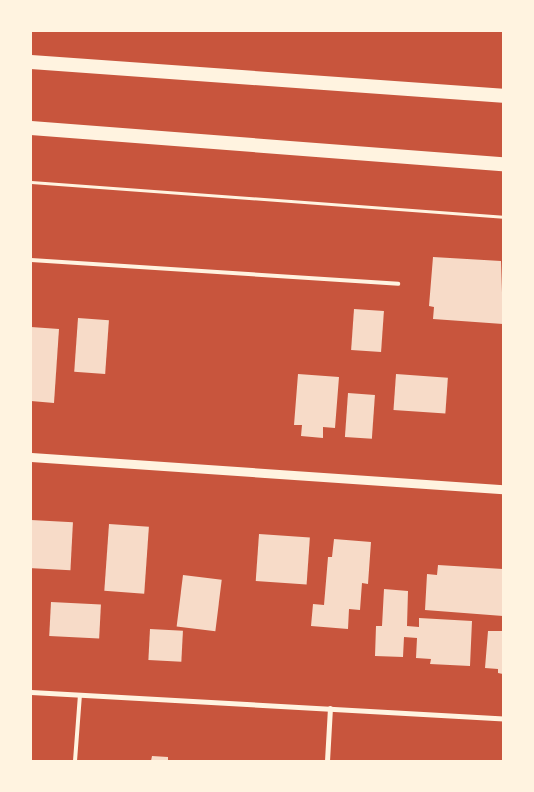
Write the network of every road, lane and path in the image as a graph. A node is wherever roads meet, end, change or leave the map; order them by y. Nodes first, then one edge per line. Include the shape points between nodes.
1 (31, 62) edge
2 (503, 96) edge
3 (31, 128) edge
4 (503, 164) edge
5 (31, 182) edge
6 (503, 216) edge
7 (31, 260) edge
8 (398, 284) dead end
9 (31, 457) edge
10 (503, 489) edge
11 (31, 692) edge
12 (80, 695) junction
13 (330, 708) junction
14 (503, 718) edge
15 (74, 761) edge
16 (327, 761) edge

1 - 2 highway
3 - 4 highway
5 - 6 path
7 - 8 lane
9 - 10 street
11 - 12 street
12 - 13 street
12 - 15 lane
13 - 14 street
13 - 16 street

